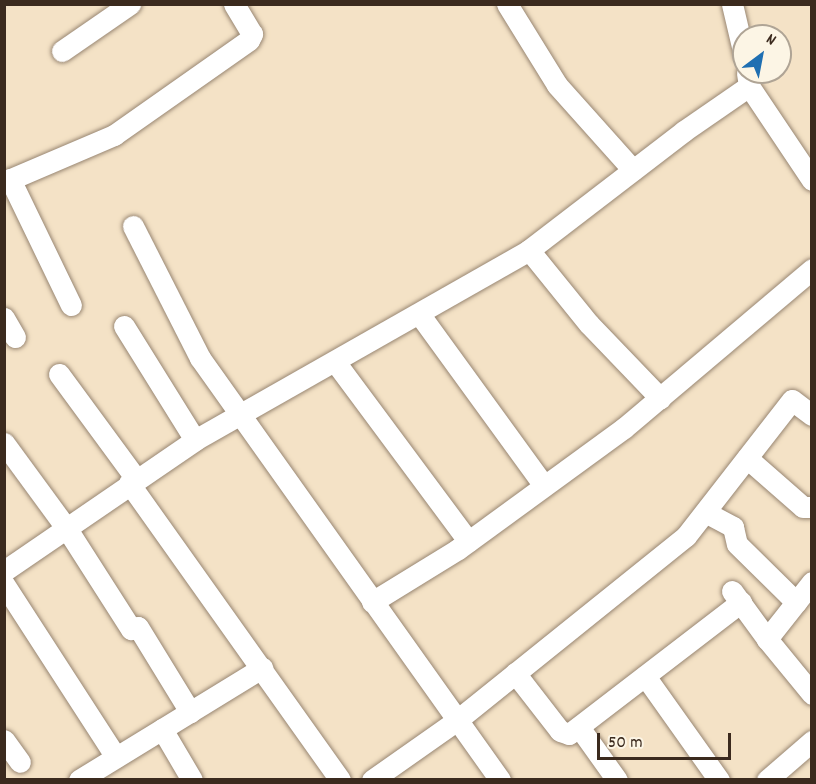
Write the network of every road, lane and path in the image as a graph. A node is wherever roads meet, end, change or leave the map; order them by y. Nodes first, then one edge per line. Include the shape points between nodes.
1 (130, 4) edge
2 (507, 4) edge
3 (732, 4) edge
4 (240, 7) edge
5 (737, 24) edge
6 (62, 51) dead end
7 (742, 84) edge
8 (751, 84) edge
9 (633, 170) junction
10 (812, 180) edge
11 (8, 181) edge
12 (133, 226) dead end
13 (529, 250) junction
14 (812, 269) edge
15 (71, 304) dead end
16 (420, 315) junction
17 (4, 318) edge
18 (124, 326) dead end
19 (15, 337) dead end
20 (336, 363) junction
21 (59, 374) dead end
22 (660, 398) junction
23 (812, 415) edge
24 (240, 417) junction
25 (195, 440) junction
26 (4, 443) edge
27 (747, 458) junction
28 (132, 481) junction
29 (543, 484) junction
30 (812, 507) edge
31 (705, 512) junction
32 (67, 529) junction
33 (468, 541) junction
34 (4, 571) edge
35 (812, 582) edge
36 (4, 584) edge
37 (372, 602) junction
38 (796, 602) junction
39 (767, 639) junction
40 (262, 668) junction
41 (515, 674) junction
42 (645, 676) junction
43 (812, 694) edge
44 (190, 712) junction
45 (456, 721) junction
46 (579, 727) junction
47 (162, 729) junction
48 (4, 740) edge
49 (808, 752) edge
50 (116, 757) junction
51 (20, 762) dead end
52 (89, 777) edge
53 (192, 780) edge
54 (340, 780) edge
55 (372, 780) edge
56 (500, 780) edge
57 (617, 780) edge
58 (719, 780) edge
59 (767, 780) edge

1 - 6 street
2 - 9 street via 557,85
3 - 5 street
4 - 11 street via 252,34 249,39 114,135
7 - 9 street
8 - 10 street
9 - 13 street
11 - 15 street
12 - 24 street via 200,358
13 - 16 street
13 - 22 street via 589,324
14 - 22 street
16 - 20 street
16 - 29 street
17 - 19 street
18 - 25 street
20 - 24 street
20 - 33 street
21 - 28 street
22 - 29 street
23 - 27 street via 792,400
24 - 25 street
24 - 37 street
25 - 28 street
26 - 32 street
27 - 30 street via 803,507
27 - 31 street
28 - 32 street
28 - 40 street
29 - 33 street
31 - 38 street via 733,527 737,544
31 - 41 street via 686,536
32 - 34 street
32 - 44 street via 131,629 138,627
33 - 37 street
35 - 38 street
36 - 50 street
37 - 45 street
38 - 39 street
39 - 42 street via 736,596
39 - 43 street
40 - 44 street
40 - 54 street
41 - 45 street
41 - 46 street via 564,735
42 - 46 street
42 - 58 street
44 - 47 street
45 - 55 street
45 - 56 street
46 - 57 street
47 - 50 street
47 - 53 street
48 - 51 street
49 - 59 street
50 - 52 street

